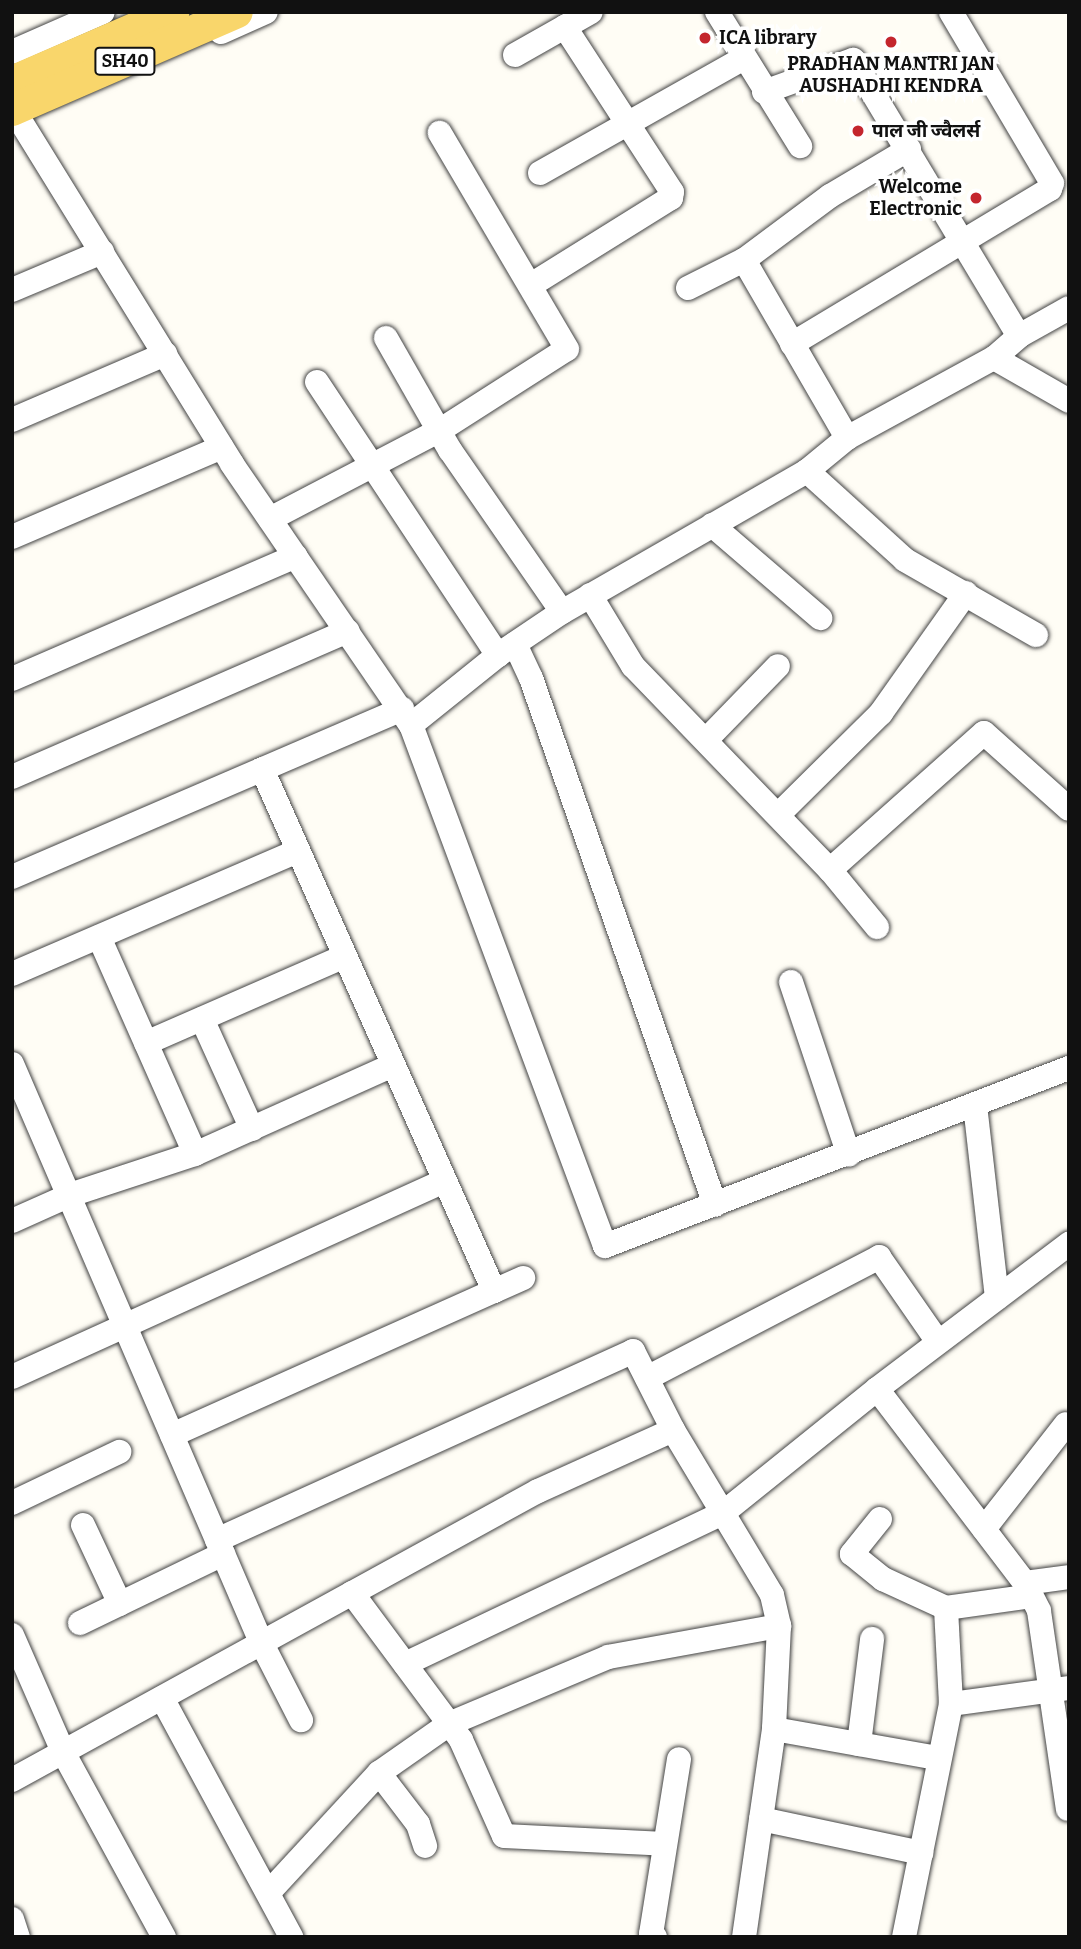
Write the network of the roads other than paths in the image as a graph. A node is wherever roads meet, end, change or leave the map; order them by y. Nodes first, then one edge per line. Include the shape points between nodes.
1 (103, 12) edge
2 (173, 12) edge
3 (237, 12) edge
4 (265, 12) edge
5 (591, 12) edge
6 (717, 12) edge
7 (951, 12) edge
8 (565, 27) junction
9 (515, 55) dead end
10 (744, 58) junction
11 (17, 65) edge
12 (764, 92) junction
13 (15, 116) edge
14 (629, 124) junction
15 (440, 133) dead end
16 (800, 146) dead end
17 (909, 149) junction
18 (540, 173) dead end
19 (965, 239) junction
20 (102, 252) junction
21 (744, 260) junction
22 (531, 285) junction
23 (688, 288) dead end
24 (12, 290) edge
25 (1069, 308) edge
26 (1019, 336) junction
27 (386, 338) dead end
28 (792, 344) junction
29 (164, 354) junction
30 (994, 358) junction
31 (317, 382) dead end
32 (1069, 401) edge
33 (12, 420) edge
34 (442, 429) junction
35 (847, 438) junction
36 (222, 447) junction
37 (372, 468) junction
38 (807, 471) junction
39 (270, 519) junction
40 (712, 525) junction
41 (12, 537) edge
42 (296, 556) junction
43 (966, 593) junction
44 (590, 596) junction
45 (562, 612) junction
46 (820, 618) dead end
47 (348, 631) junction
48 (1036, 635) dead end
49 (506, 649) junction
50 (778, 666) dead end
51 (12, 679) edge
52 (406, 717) junction
53 (706, 740) junction
54 (262, 769) junction
55 (12, 777) edge
56 (1069, 809) edge
57 (779, 814) junction
58 (298, 851) junction
59 (830, 870) junction
60 (12, 877) edge
61 (877, 927) dead end
62 (99, 937) junction
63 (345, 956) junction
64 (12, 974) edge
65 (791, 982) dead end
66 (202, 1019) junction
67 (146, 1043) junction
68 (12, 1064) edge
69 (393, 1065) junction
70 (1069, 1068) edge
71 (975, 1105) junction
72 (252, 1129) junction
73 (195, 1154) junction
74 (849, 1155) junction
75 (445, 1181) junction
76 (70, 1195) junction
77 (715, 1205) junction
78 (12, 1221) edge
79 (1069, 1244) edge
80 (523, 1278) dead end
81 (494, 1291) junction
82 (997, 1298) junction
83 (125, 1326) junction
84 (939, 1342) junction
85 (12, 1377) edge
86 (647, 1378) junction
87 (877, 1389) junction
88 (1066, 1424) dead end
89 (673, 1430) junction
90 (172, 1435) junction
91 (119, 1452) dead end
92 (12, 1503) edge
93 (723, 1513) junction
94 (880, 1519) dead end
95 (83, 1525) dead end
96 (984, 1529) junction
97 (220, 1547) junction
98 (1069, 1577) edge
99 (1028, 1590) junction
100 (352, 1593) junction
101 (120, 1604) junction
102 (946, 1608) junction
103 (80, 1623) dead end
104 (779, 1626) junction
105 (12, 1635) edge
106 (872, 1639) dead end
107 (261, 1642) junction
108 (405, 1664) junction
109 (19, 1667) edge
110 (1060, 1689) edge
111 (162, 1698) junction
112 (951, 1703) junction
113 (301, 1720) dead end
114 (449, 1724) junction
115 (774, 1729) junction
116 (859, 1744) junction
117 (64, 1752) junction
118 (936, 1758) junction
119 (679, 1759) dead end
120 (379, 1773) junction
121 (12, 1780) edge
122 (1068, 1809) edge
123 (761, 1819) junction
124 (665, 1844) junction
125 (425, 1846) dead end
126 (921, 1853) junction
127 (270, 1891) junction
128 (12, 1919) edge
129 (18, 1937) edge
130 (164, 1937) edge
131 (291, 1937) edge
132 (655, 1937) edge
133 (744, 1937) edge
134 (904, 1937) edge

1 - 11 street
2 - 11 main road, SH40
3 - 13 main road, SH40
4 - 13 street
5 - 8 street
6 - 10 street
7 - 19 street via 1052,183 1050,189
8 - 9 street
8 - 14 street
10 - 12 street
10 - 14 street
12 - 16 street
12 - 17 street via 853,60
13 - 20 street
14 - 18 street
14 - 22 street via 672,192 671,198
15 - 22 street
17 - 19 street
17 - 21 street via 830,197
19 - 26 street
19 - 28 street
20 - 24 street
20 - 29 street
21 - 23 street
21 - 28 street
22 - 34 street via 567,349
25 - 26 street
26 - 30 street
27 - 34 street
28 - 35 street
29 - 33 street
29 - 36 street
30 - 32 street
30 - 35 street
31 - 37 street
34 - 37 street
34 - 45 street via 450,450
35 - 38 street
36 - 39 street
36 - 41 street
37 - 39 street
37 - 49 street
38 - 40 street
38 - 43 street via 905,560
39 - 42 street
40 - 44 street
40 - 46 street
42 - 47 street
42 - 51 street
43 - 48 street
43 - 57 street via 881,713
44 - 45 street
44 - 53 street via 633,666
45 - 49 street
47 - 52 street
47 - 55 street
49 - 52 street
49 - 77 street via 531,678
50 - 53 street
52 - 54 street
52 - 77 street via 605,1247
53 - 57 street
54 - 58 street
54 - 60 street
56 - 59 street via 984,733
57 - 59 street
58 - 62 street
58 - 63 street
59 - 61 street
62 - 64 street
62 - 67 street
63 - 66 street
63 - 69 street
65 - 74 street
66 - 67 street
66 - 72 street
67 - 73 street
68 - 76 street
69 - 72 street
69 - 75 street
70 - 71 street
71 - 74 street
71 - 82 street
72 - 73 street
73 - 76 street
74 - 77 street
75 - 81 street
75 - 83 street
76 - 78 street
76 - 83 street
79 - 82 street
80 - 81 street
81 - 90 street
82 - 84 street
83 - 85 street
83 - 90 street
84 - 86 street via 879,1257
84 - 87 street
86 - 89 street
86 - 97 street via 638,1356 626,1351
87 - 93 street
87 - 96 street
88 - 96 street
89 - 93 street
89 - 100 street via 538,1491
90 - 97 street
91 - 92 street
93 - 104 street via 772,1595
93 - 108 street
94 - 102 street via 853,1550 854,1557 883,1579
95 - 101 street
96 - 99 street
97 - 101 street
97 - 107 street
98 - 99 street
99 - 102 street
99 - 110 street via 1039,1611
100 - 107 street
100 - 108 street
101 - 103 street
102 - 112 street
104 - 114 street via 608,1657
104 - 115 street
105 - 109 street
106 - 116 street
107 - 111 street
107 - 113 street
108 - 114 street
109 - 117 street
110 - 112 street
110 - 122 street
111 - 117 street
111 - 127 street
112 - 118 street
114 - 120 street
114 - 124 street via 461,1740 504,1836
115 - 116 street
115 - 123 street
116 - 118 street
117 - 121 street
117 - 130 street
118 - 126 street
119 - 124 street
120 - 125 street via 418,1824
120 - 127 street
123 - 126 street
123 - 133 street
124 - 132 street via 651,1934
126 - 134 street
127 - 131 street
128 - 129 street

